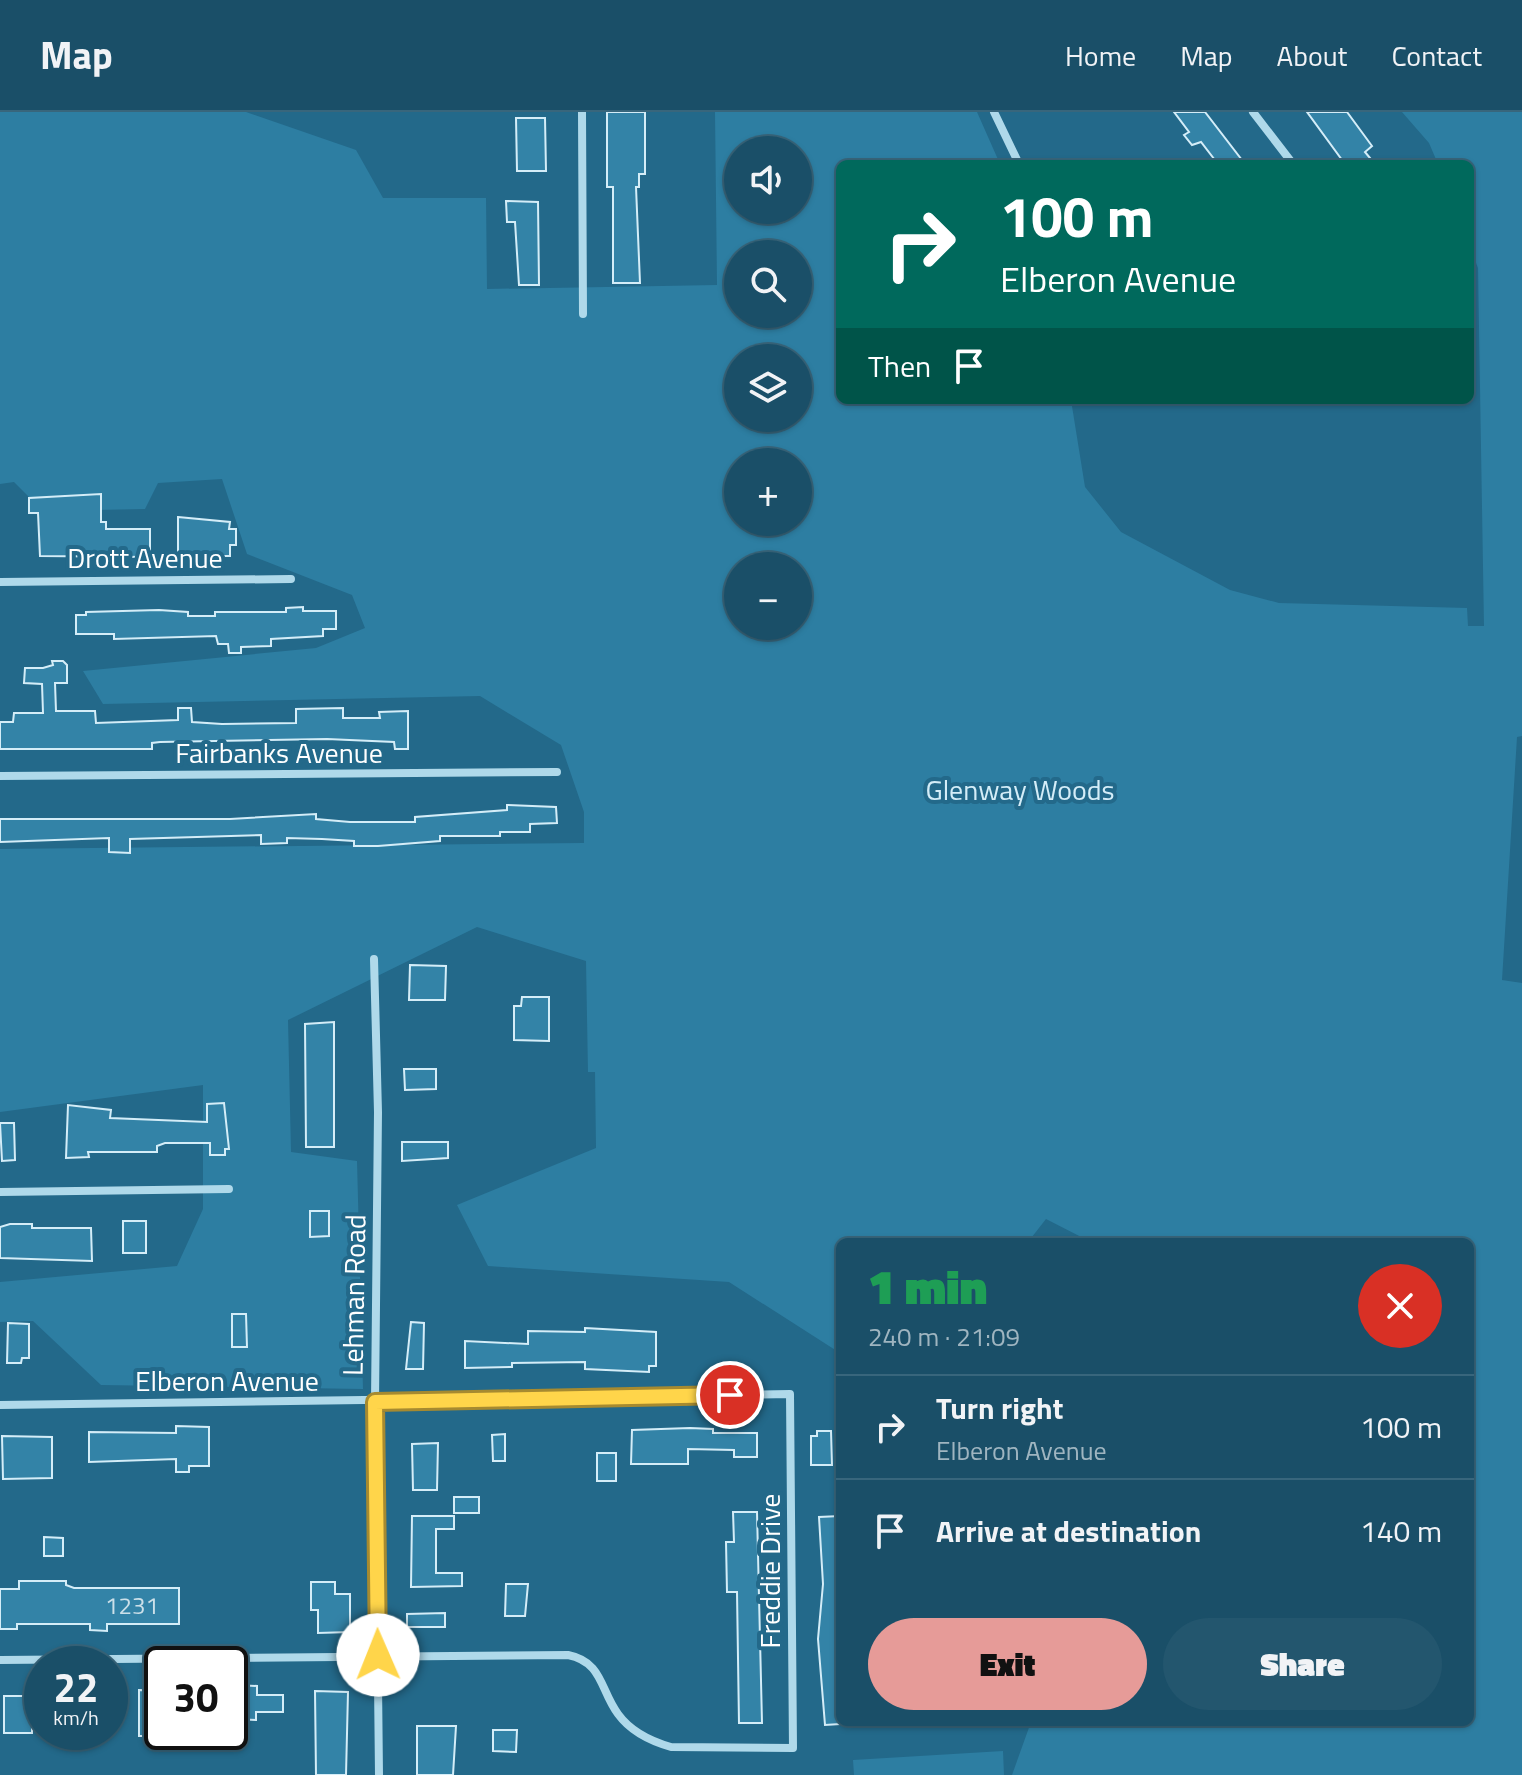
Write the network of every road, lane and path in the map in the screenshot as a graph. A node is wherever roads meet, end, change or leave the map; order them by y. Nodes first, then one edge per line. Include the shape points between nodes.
1 (582, 112) edge
2 (994, 112) edge
3 (1253, 112) edge
4 (1017, 160) edge
5 (1290, 160) edge
6 (583, 314) dead end
7 (291, 579) dead end
8 (0, 582) edge
9 (557, 772) dead end
10 (0, 776) edge
11 (374, 959) dead end
12 (229, 1189) dead end
13 (0, 1192) edge
14 (790, 1394) joint
15 (375, 1402) junction
16 (0, 1405) edge
17 (378, 1655) junction
18 (0, 1660) edge
19 (379, 1775) edge

1 - 6 street
2 - 4 street
3 - 5 street
7 - 8 street, Drott Avenue
9 - 10 street, Fairbanks Avenue
11 - 15 street, Lehman Road
12 - 13 street
14 - 15 street, Elberon Avenue
14 - 17 street, Freddie Drive via 793,1748 656,1743 623,1720 595,1668 578,1657
15 - 16 street, Elberon Avenue
15 - 17 street, Lehman Road
17 - 18 street
17 - 19 street, Lehman Road

